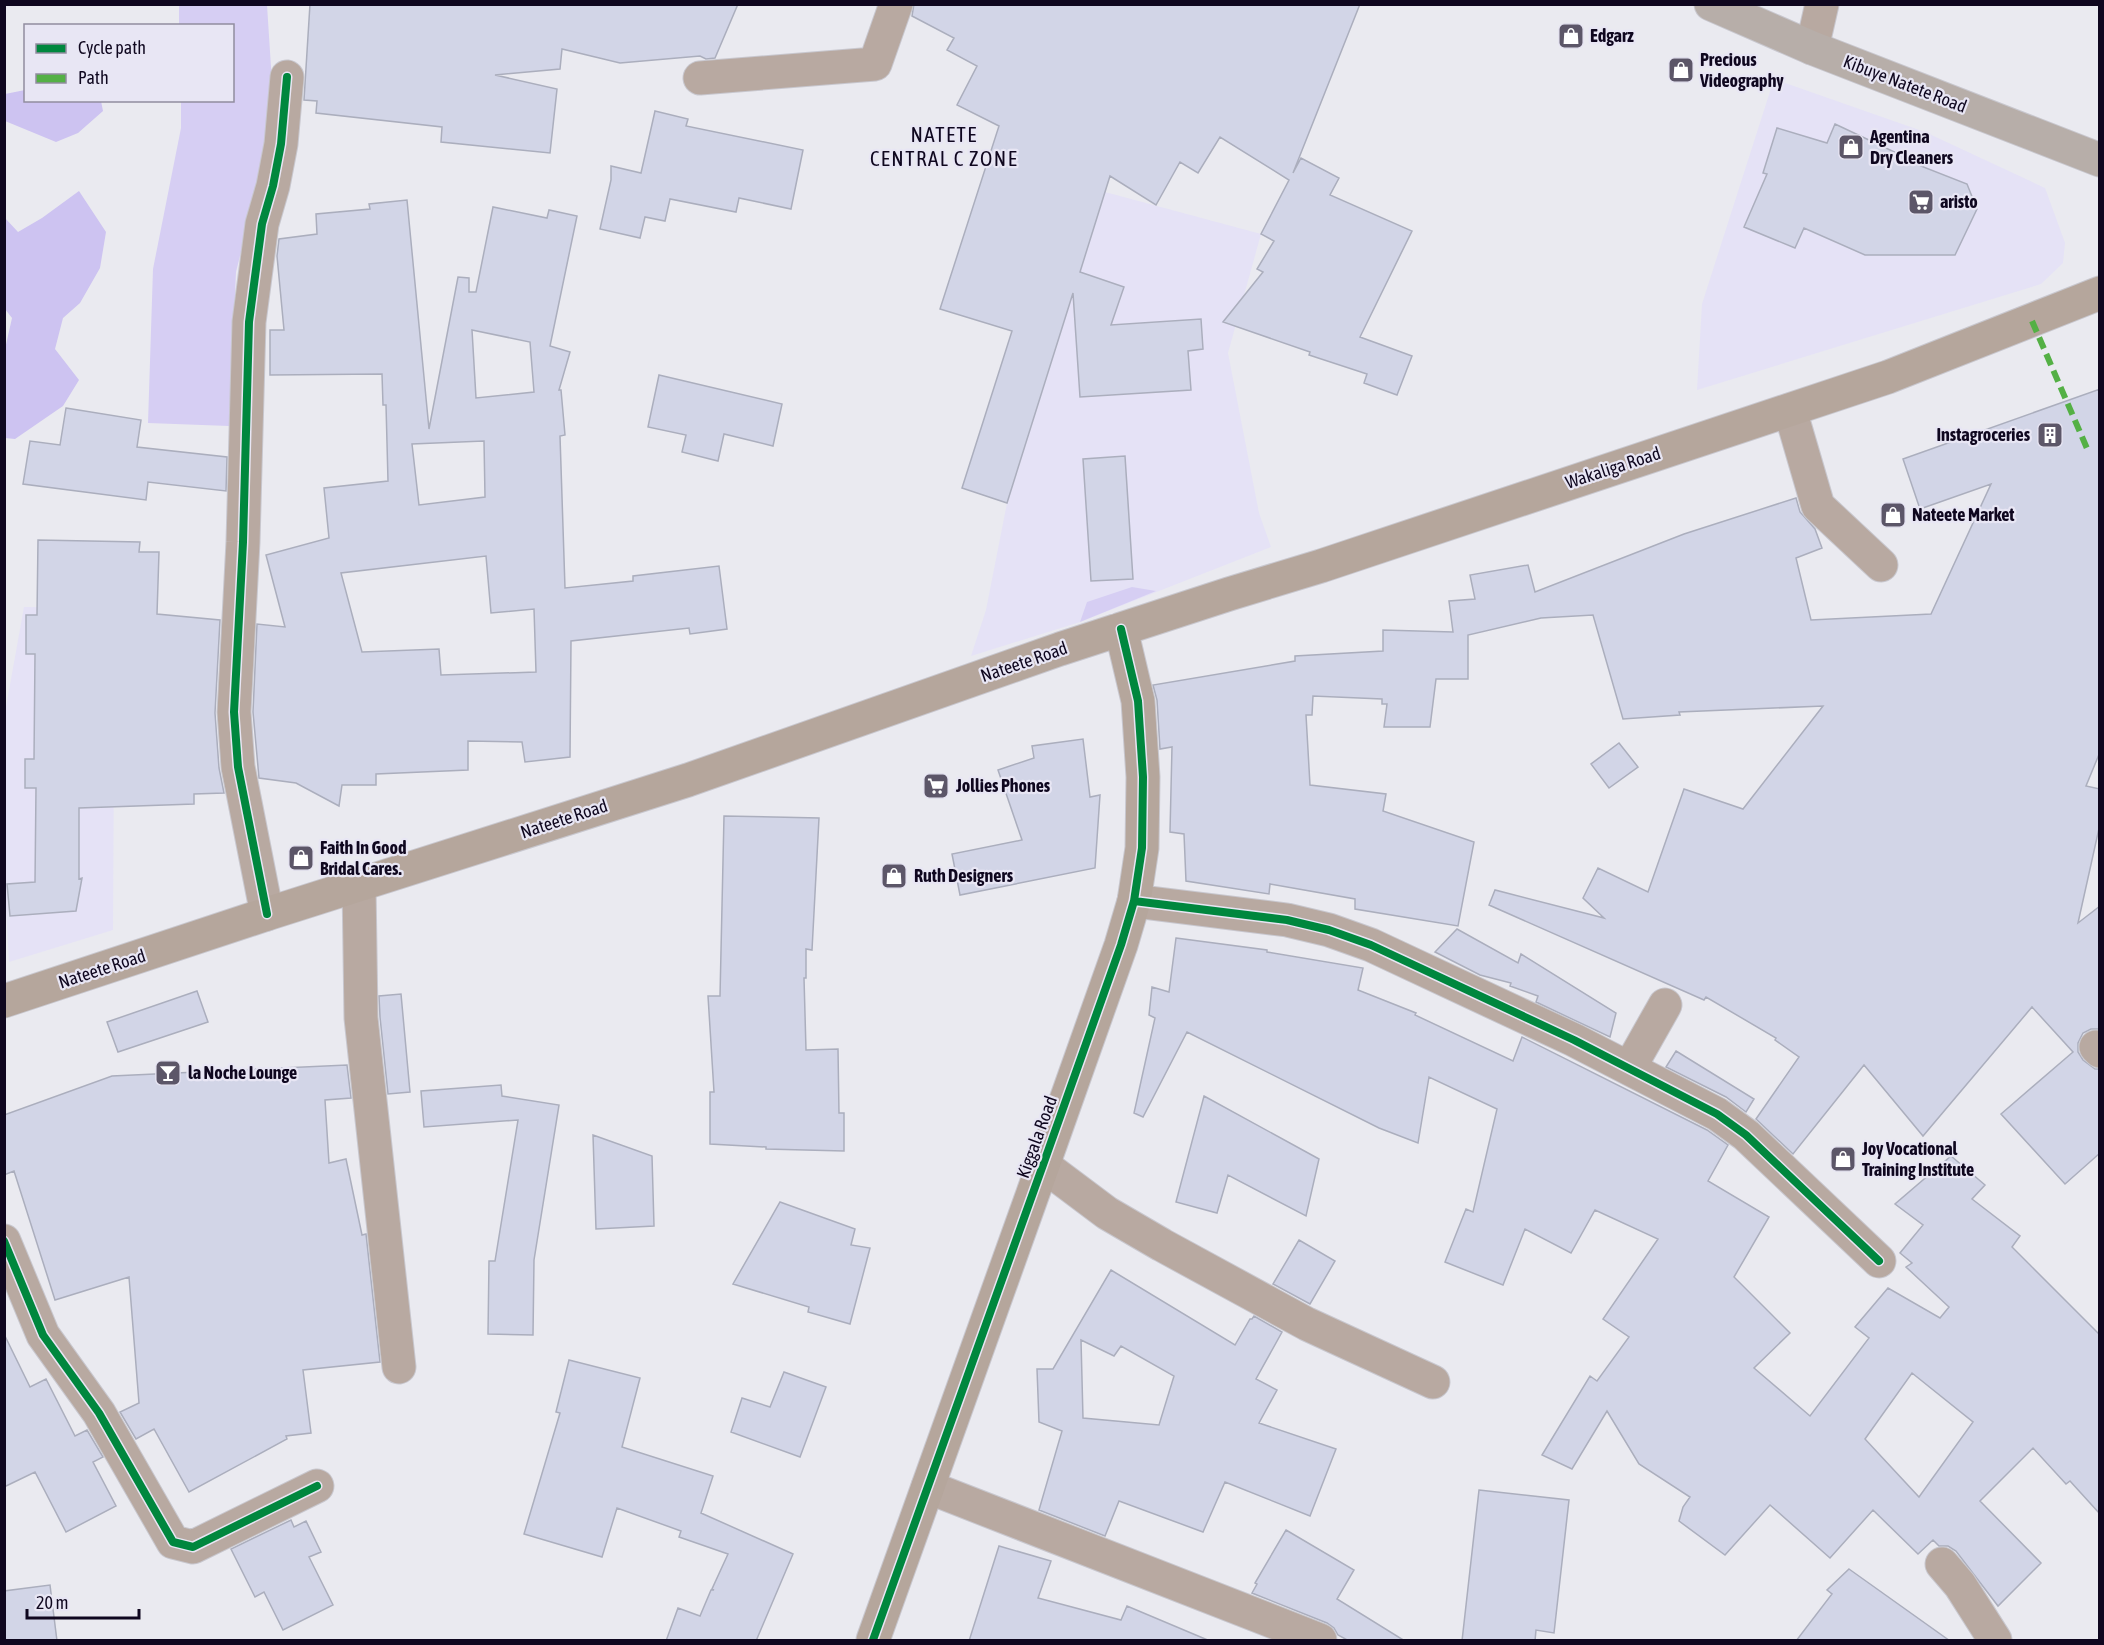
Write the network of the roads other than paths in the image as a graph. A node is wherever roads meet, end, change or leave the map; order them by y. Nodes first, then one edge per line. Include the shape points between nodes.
1 (896, 4) edge
2 (1711, 4) edge
3 (1822, 4) edge
4 (1812, 48) junction
5 (287, 77) dead end
6 (700, 78) dead end
7 (2100, 160) edge
8 (2100, 293) edge
9 (1790, 410) junction
10 (1881, 565) dead end
11 (1121, 629) junction
12 (359, 885) junction
13 (1134, 901) junction
14 (267, 914) junction
15 (4, 1001) edge
16 (1665, 1005) dead end
17 (1630, 1067) junction
18 (1043, 1165) junction
19 (4, 1241) edge
20 (1878, 1261) dead end
21 (399, 1367) dead end
22 (1433, 1382) dead end
23 (317, 1486) dead end
24 (928, 1487) junction
25 (1942, 1564) dead end
26 (873, 1641) edge
27 (1320, 1641) edge
28 (1995, 1641) edge

1 - 6 street via 875,64
2 - 4 main road, Kibuye Natete Road
3 - 4 street
4 - 7 main road, Kibuye Natete Road
5 - 14 street via 281,144 262,224 249,322 234,712 238,767
8 - 9 main road, Wakaliga Road via 1888,377
9 - 10 street via 1818,506
9 - 11 main road, Wakaliga Road
11 - 12 main road, Nateete Road via 688,780
11 - 13 main road, Kiggala Road via 1138,701 1143,777 1142,848
12 - 14 main road, Nateete Road
12 - 21 street via 361,1018
13 - 17 street via 1287,920 1329,930 1371,945
13 - 18 main road, Kiggala Road
14 - 15 main road, Nateete Road
16 - 17 street
17 - 20 street via 1718,1114 1746,1135
18 - 22 street via 1107,1213 1162,1245 1307,1323
18 - 24 main road, Kiggala Road
19 - 23 street via 43,1335 99,1413 173,1542 193,1547
24 - 26 main road, Kiggala Road
24 - 27 street
25 - 28 street

